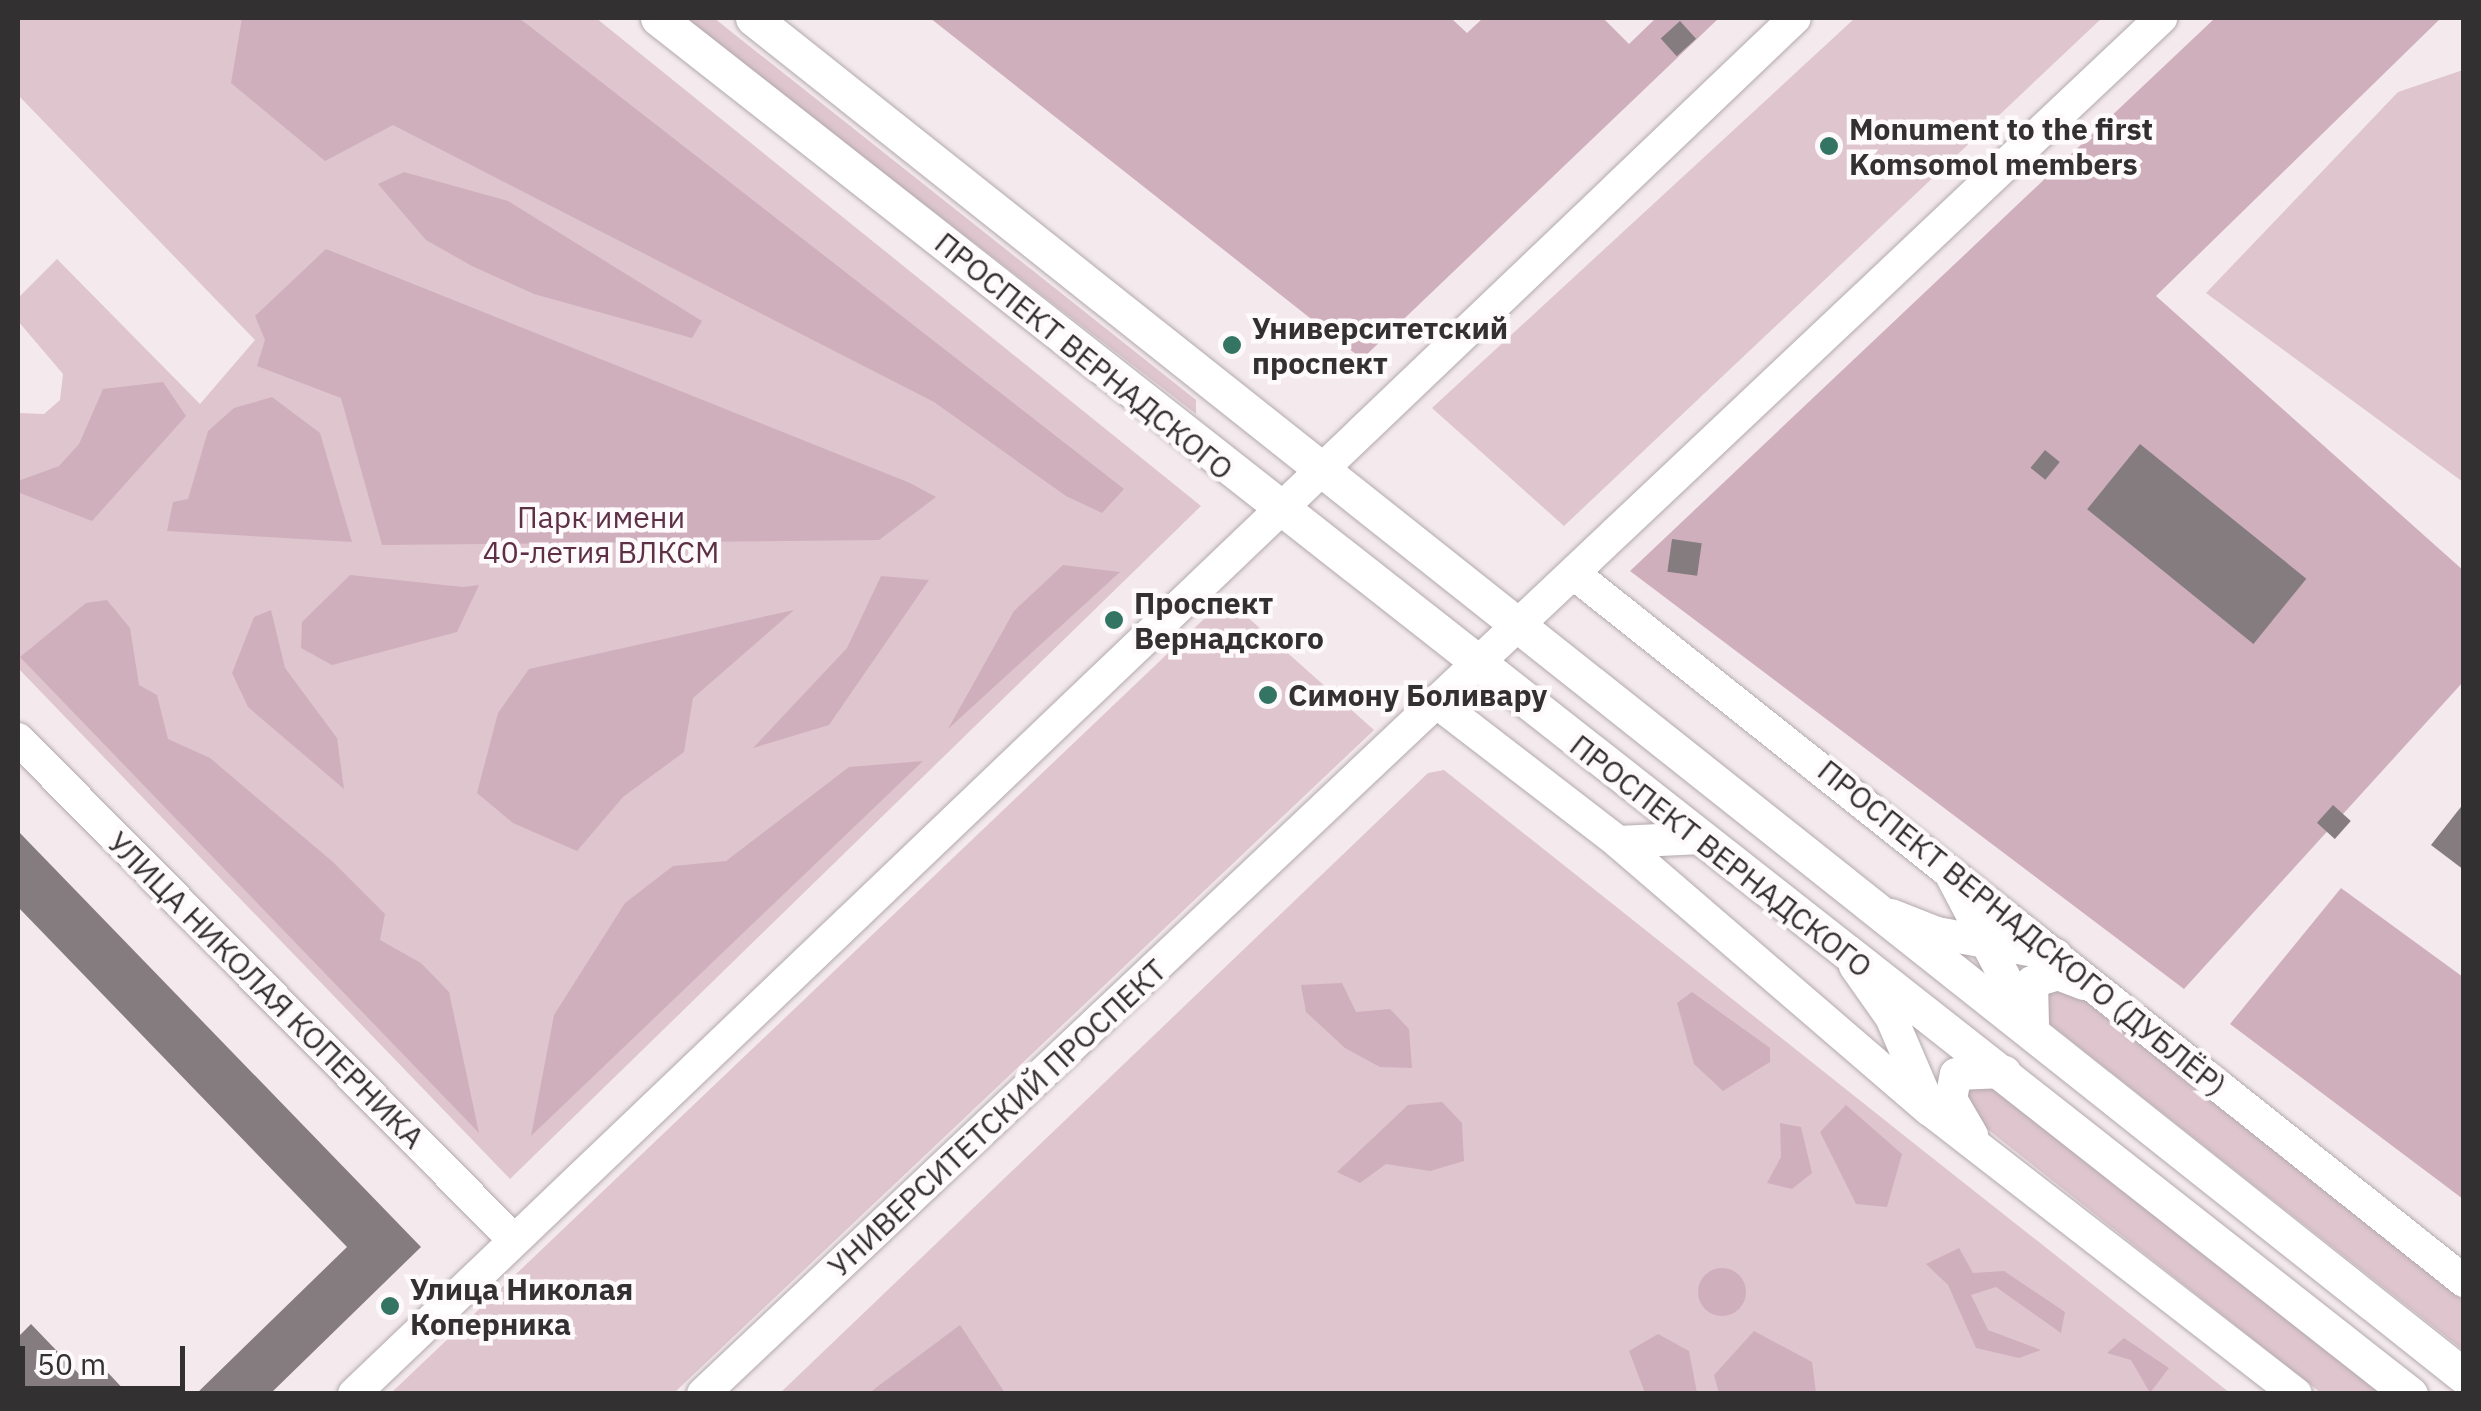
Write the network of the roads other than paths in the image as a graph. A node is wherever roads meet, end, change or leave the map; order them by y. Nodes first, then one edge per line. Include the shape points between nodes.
1 (658, 18) edge
2 (753, 18) edge
3 (1796, 18) edge
4 (2162, 18) edge
5 (1322, 468) junction
6 (1274, 508) junction
7 (1578, 577) junction
8 (1522, 630) junction
9 (1478, 668) junction
10 (1438, 704) junction
11 (18, 739) edge
12 (1702, 838) junction
13 (1618, 842) junction
14 (1946, 865) junction
15 (1864, 902) junction
16 (1986, 943) junction
17 (1840, 947) junction
18 (2067, 958) junction
19 (2100, 994) junction
20 (2041, 1042) junction
21 (2005, 1072) junction
22 (1930, 1110) junction
23 (1978, 1143) junction
24 (514, 1240) junction
25 (2464, 1281) edge
26 (2464, 1376) edge
27 (354, 1394) edge
28 (704, 1394) edge
29 (2296, 1394) edge
30 (2410, 1394) edge

1 - 6 main road, ПРОСПЕКТ ВЕРНАДСКОГО
2 - 5 main road, ПРОСПЕКТ ВЕРНАДСКОГО
3 - 5 main road
4 - 7 main road, УНИВЕРСИТЕТСКИЙ ПРОСПЕКТ
5 - 6 main road
5 - 8 main road, ПРОСПЕКТ ВЕРНАДСКОГО
6 - 9 main road, ПРОСПЕКТ ВЕРНАДСКОГО
6 - 24 main road
7 - 8 main road, УНИВЕРСИТЕТСКИЙ ПРОСПЕКТ
7 - 14 main road, ПРОСПЕКТ ВЕРНАДСКОГО (ДУБЛЁР)
8 - 9 main road, УНИВЕРСИТЕТСКИЙ ПРОСПЕКТ
8 - 15 main road, ПРОСПЕКТ ВЕРНАДСКОГО
9 - 10 main road, УНИВЕРСИТЕТСКИЙ ПРОСПЕКТ
9 - 12 main road, ПРОСПЕКТ ВЕРНАДСКОГО
10 - 13 main road
10 - 28 main road, УНИВЕРСИТЕТСКИЙ ПРОСПЕКТ
11 - 24 main road, УЛИЦА НИКОЛАЯ КОПЕРНИКА
12 - 13 main road
12 - 17 main road, ПРОСПЕКТ ВЕРНАДСКОГО
13 - 22 main road
14 - 16 main road
14 - 18 main road, ПРОСПЕКТ ВЕРНАДСКОГО (ДУБЛЁР)
15 - 16 main road
15 - 20 main road, ПРОСПЕКТ ВЕРНАДСКОГО
16 - 18 main road
16 - 20 main road
17 - 21 main road, ПРОСПЕКТ ВЕРНАДСКОГО
17 - 22 main road via 1891,1017
18 - 19 main road, ПРОСПЕКТ ВЕРНАДСКОГО (ДУБЛЁР)
19 - 20 main road via 2058,974 2032,982 2028,1011
19 - 25 main road, ПРОСПЕКТ ВЕРНАДСКОГО (ДУБЛЁР)
20 - 26 main road, ПРОСПЕКТ ВЕРНАДСКОГО
21 - 23 main road via 1968,1069 1951,1087
21 - 30 main road, ПРОСПЕКТ ВЕРНАДСКОГО
22 - 23 main road
23 - 29 main road
24 - 27 main road

